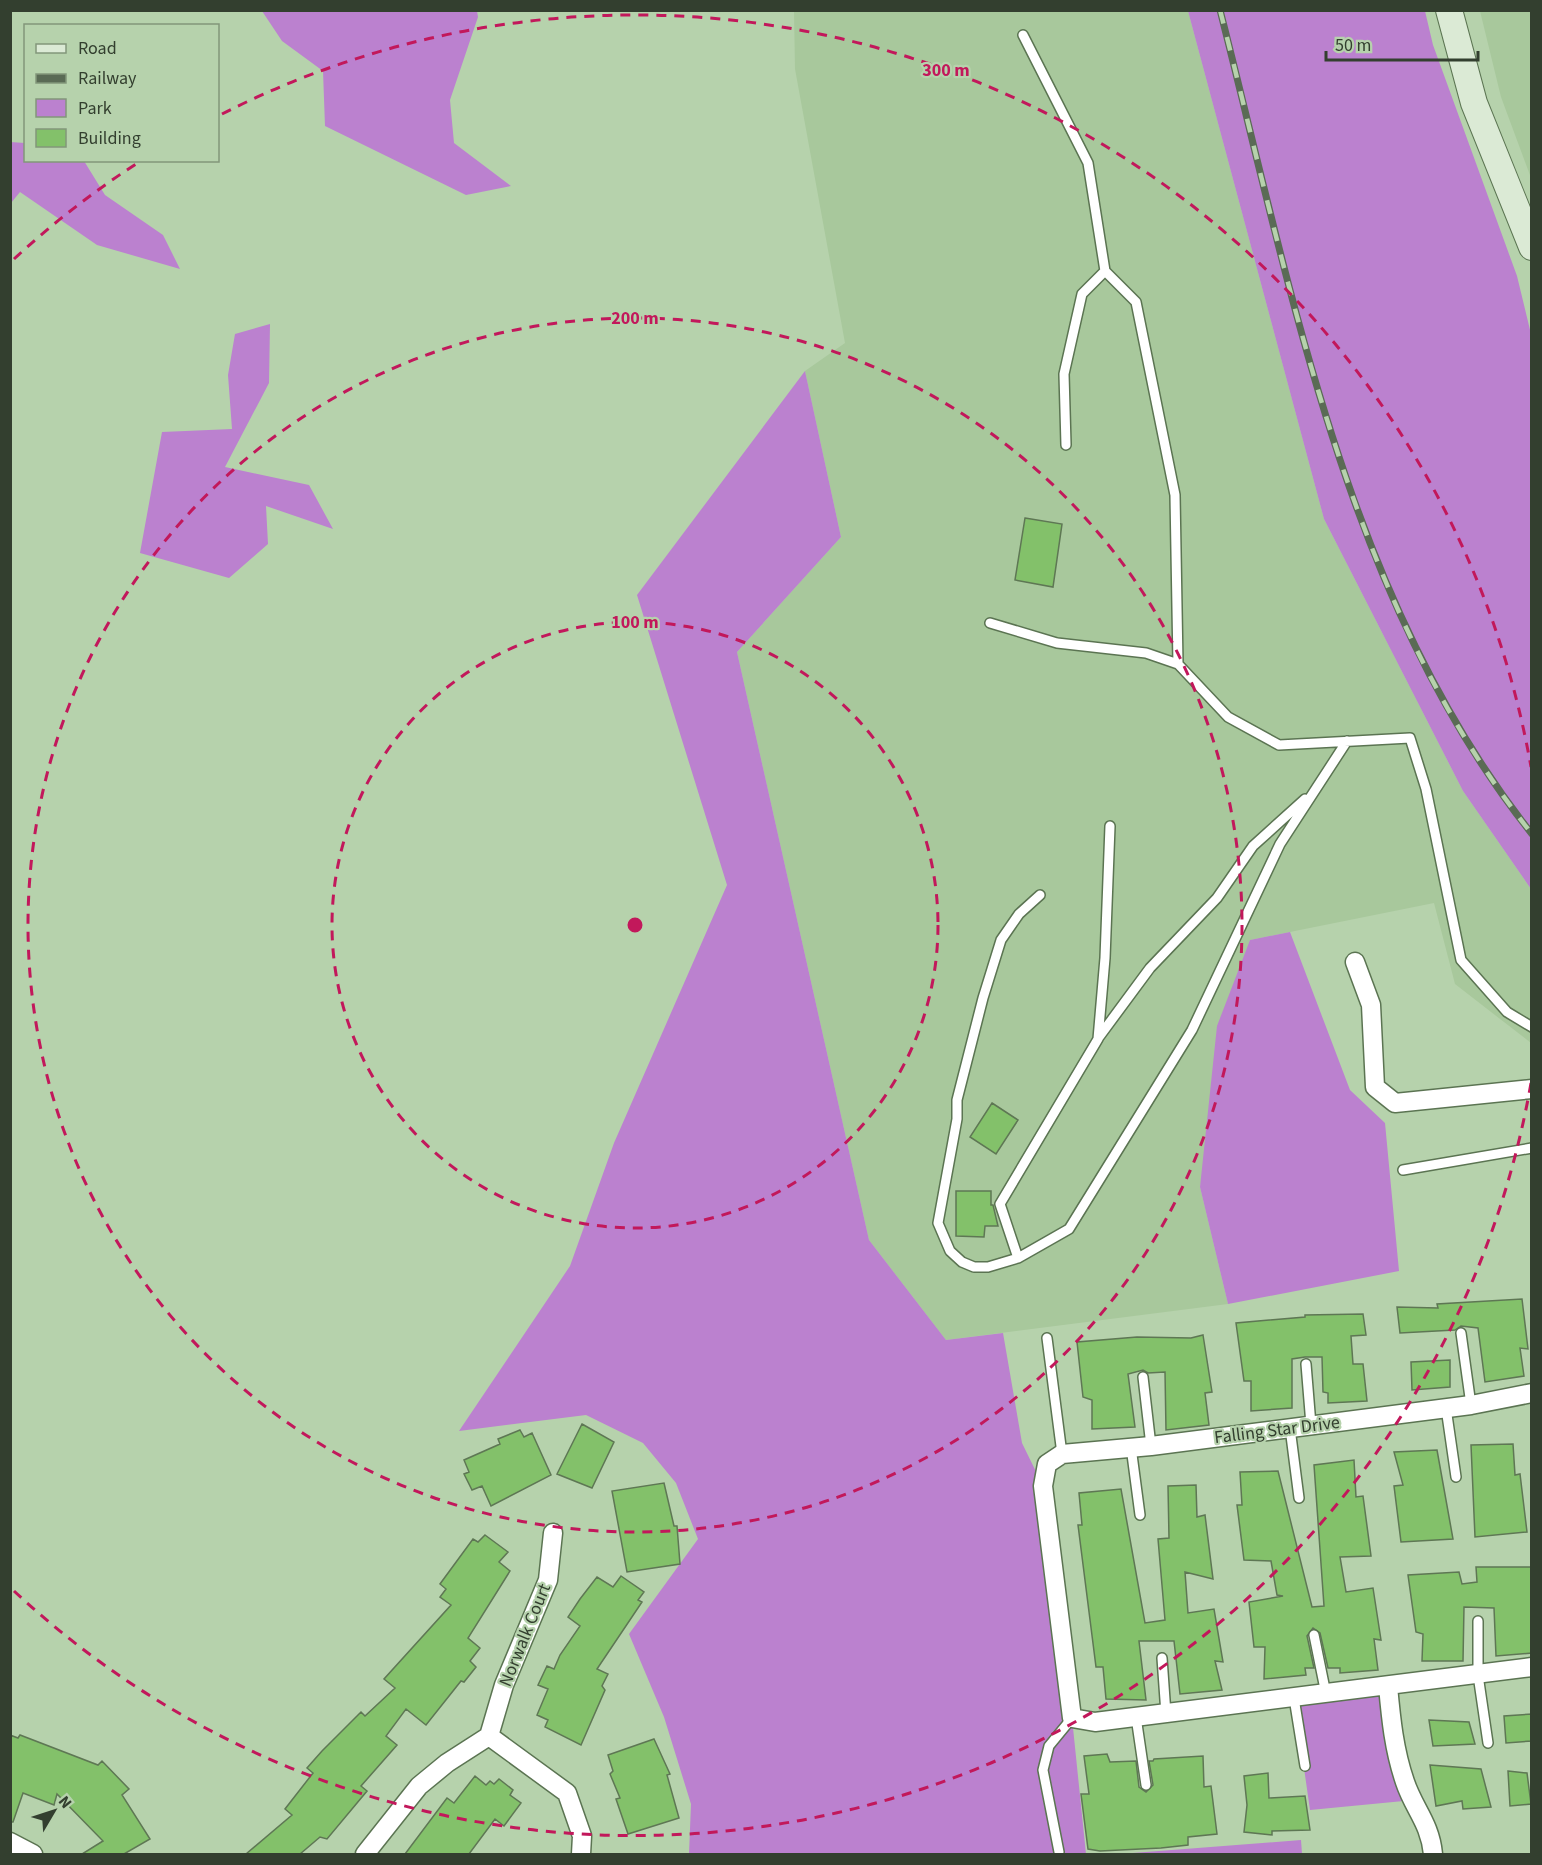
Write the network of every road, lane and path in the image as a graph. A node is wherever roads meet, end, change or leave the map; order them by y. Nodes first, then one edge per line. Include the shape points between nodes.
1 (1449, 10) edge
2 (1023, 35) dead end
3 (1532, 247) edge
4 (1105, 271) junction
5 (1066, 445) dead end
6 (990, 623) dead end
7 (1178, 664) junction
8 (1347, 741) junction
9 (1315, 790) junction
10 (1110, 826) dead end
11 (1040, 895) dead end
12 (1355, 962) dead end
13 (1532, 1027) edge
14 (1098, 1039) junction
15 (1532, 1089) edge
16 (1532, 1148) edge
17 (1403, 1170) dead end
18 (1018, 1258) junction
19 (1461, 1333) dead end
20 (1047, 1338) dead end
21 (1306, 1364) dead end
22 (1143, 1377) dead end
23 (1532, 1394) edge
24 (1471, 1405) junction
25 (1446, 1408) junction
26 (1311, 1425) junction
27 (1290, 1428) junction
28 (1151, 1446) junction
29 (1131, 1447) junction
30 (1062, 1454) junction
31 (1456, 1477) dead end
32 (1299, 1498) dead end
33 (1140, 1515) dead end
34 (553, 1533) dead end
35 (1478, 1621) dead end
36 (1314, 1635) dead end
37 (1162, 1658) dead end
38 (1532, 1667) edge
39 (1478, 1675) junction
40 (1388, 1686) junction
41 (1326, 1694) junction
42 (1294, 1698) junction
43 (1166, 1714) junction
44 (1136, 1717) junction
45 (1072, 1718) junction
46 (489, 1736) junction
47 (1488, 1743) dead end
48 (1305, 1766) dead end
49 (1146, 1785) dead end
50 (10, 1842) edge
51 (1059, 1852) dead end
52 (33, 1854) edge
53 (365, 1854) edge
54 (581, 1854) edge
55 (1433, 1854) edge

1 - 3 main road via 1474,103
2 - 4 lane via 1088,163
4 - 5 lane via 1082,294 1064,374
4 - 7 lane via 1136,302 1174,495
6 - 7 lane via 1057,643 1146,652
7 - 8 lane via 1228,717 1279,745
8 - 9 lane
8 - 13 lane via 1410,738 1426,789 1461,960 1507,1012
9 - 14 lane via 1253,846 1216,898 1150,968
9 - 18 lane via 1280,844 1192,1030 1069,1229
10 - 14 lane via 1106,958
11 - 18 lane via 1019,914 1002,940 983,998 957,1100 938,1223 950,1251 962,1262 988,1267
12 - 15 street via 1371,1005 1375,1087 1395,1103
14 - 18 lane via 1000,1204
16 - 17 lane
19 - 24 lane
20 - 30 lane
21 - 26 lane
22 - 28 lane
23 - 24 street, Falling Star Drive
24 - 25 street, Falling Star Drive
25 - 26 street, Falling Star Drive
25 - 31 lane
26 - 27 street, Falling Star Drive
27 - 28 street, Falling Star Drive
27 - 32 lane
28 - 29 street, Falling Star Drive
29 - 30 street, Falling Star Drive
29 - 33 lane
30 - 45 street via 1047,1464 1042,1486
34 - 46 street, Norwalk Court via 548,1580 504,1685
35 - 39 lane
36 - 41 lane
37 - 43 lane
38 - 39 street
39 - 40 street
39 - 47 lane
40 - 41 street
40 - 55 street via 1395,1753 1406,1786 1425,1821
41 - 42 street
42 - 43 street
42 - 48 lane
43 - 44 street
44 - 45 street via 1095,1722
44 - 49 lane
45 - 51 lane via 1049,1746 1043,1770
46 - 53 street via 419,1786
46 - 54 street via 567,1793 582,1836
50 - 52 street

